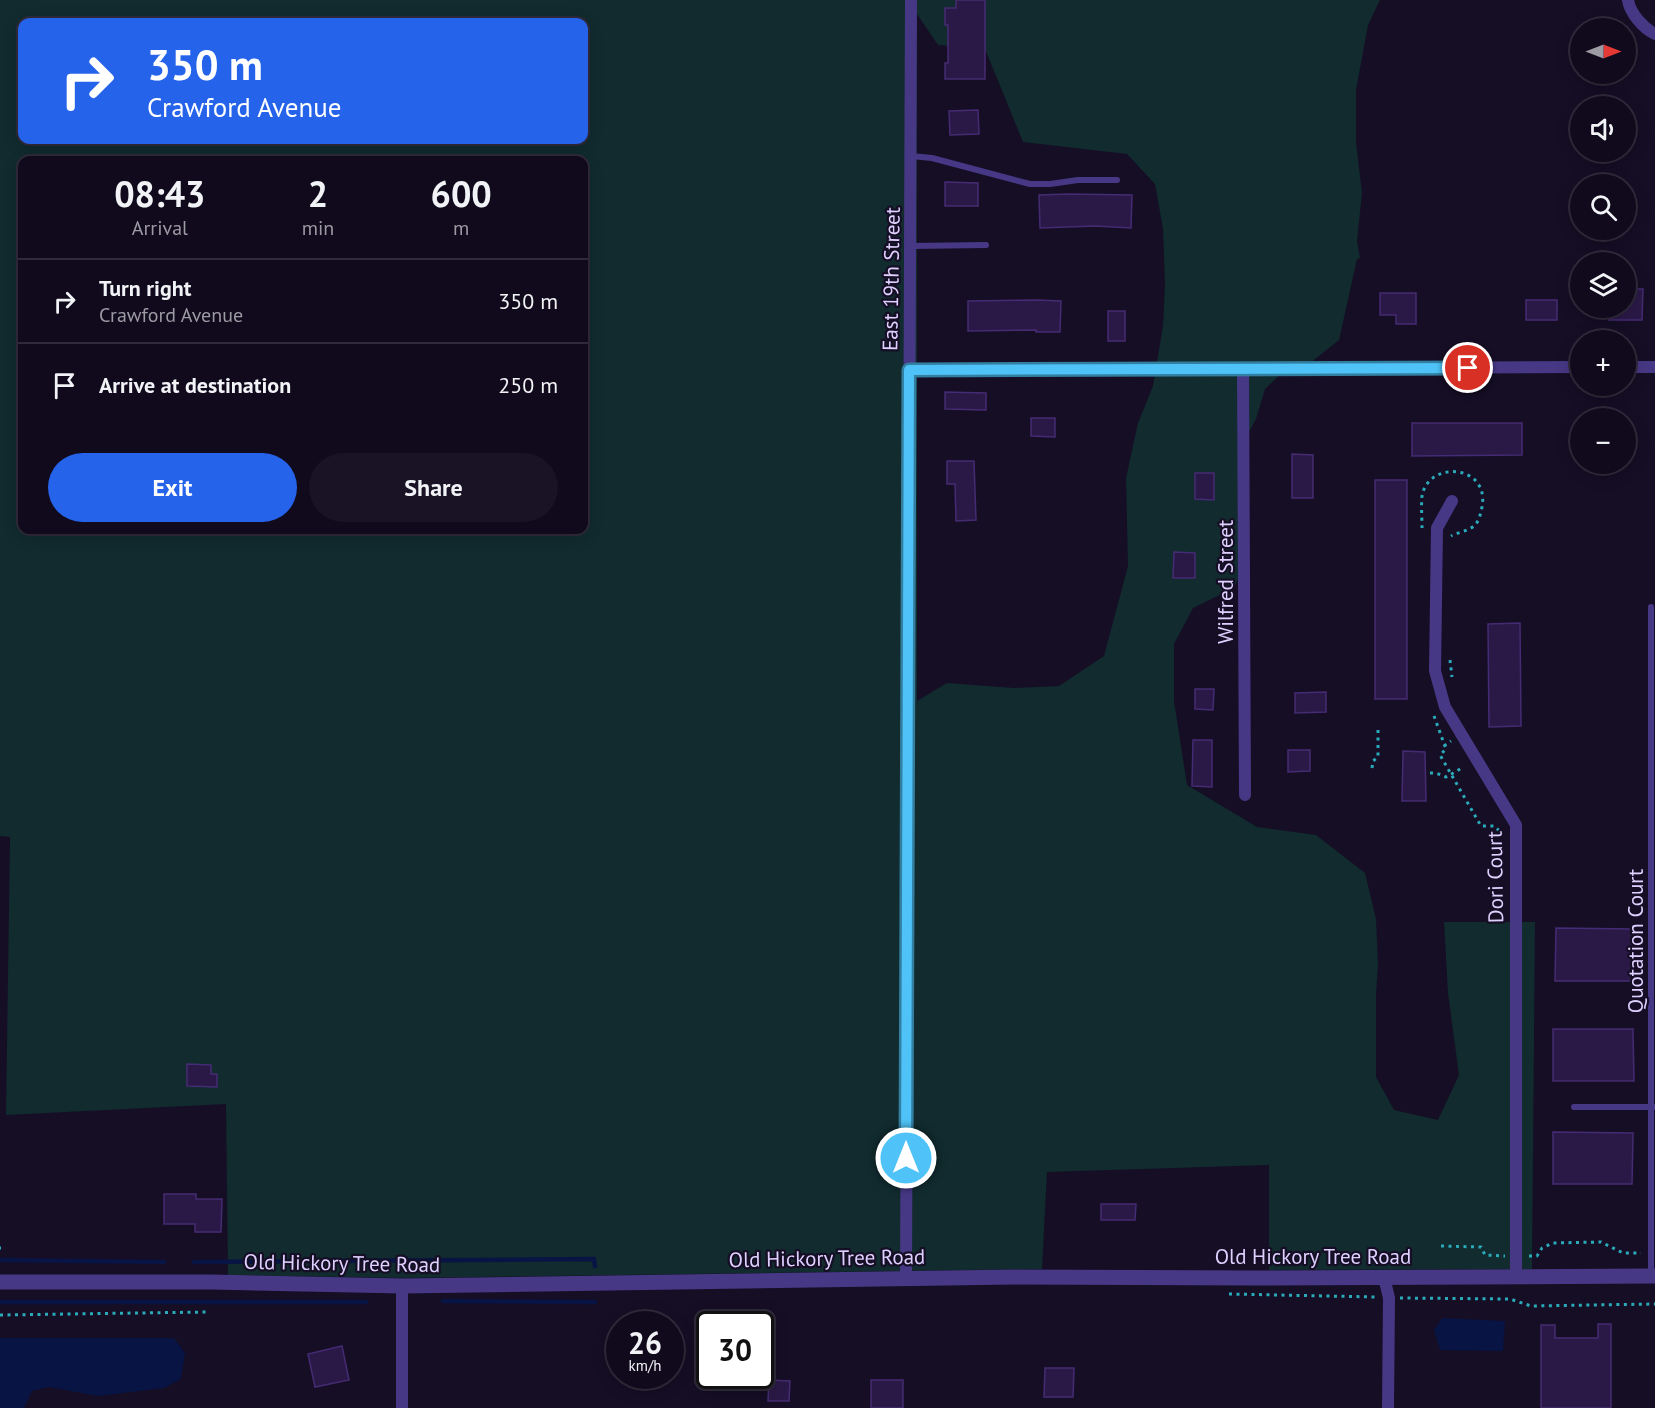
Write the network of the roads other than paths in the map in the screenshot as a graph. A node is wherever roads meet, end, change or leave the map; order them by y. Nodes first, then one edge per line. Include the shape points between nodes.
1 (911, 0) edge
2 (1628, 0) edge
3 (1655, 34) edge
4 (911, 156) junction
5 (1118, 180) dead end
6 (986, 245) dead end
7 (910, 246) junction
8 (1570, 367) edge
9 (1636, 367) edge
10 (1655, 367) edge
11 (1243, 368) junction
12 (909, 370) junction
13 (1452, 501) dead end
14 (1651, 607) dead end
15 (1245, 795) dead end
16 (1653, 1106) edge
17 (1574, 1107) dead end
18 (1653, 1209) edge
19 (1516, 1276) junction
20 (1653, 1276) edge
21 (1384, 1277) junction
22 (906, 1278) junction
23 (0, 1282) edge
24 (402, 1286) junction
25 (402, 1408) edge
26 (1388, 1408) edge

1 - 4 street, East 19th Street
2 - 3 street via 1636,17
4 - 5 lane via 1030,184
4 - 7 street, East 19th Street
6 - 7 lane
7 - 12 street, East 19th Street
8 - 11 street
9 - 10 street
11 - 12 street
11 - 15 street, Wilfred Street
12 - 22 street, East 19th Street
13 - 19 street, Dori Court via 1437,528 1435,671 1445,707 1516,825
14 - 16 lane, Quotation Court
16 - 17 lane
16 - 18 lane, Quotation Court
18 - 20 lane, Quotation Court
19 - 20 street, Old Hickory Tree Road
19 - 21 street, Old Hickory Tree Road
21 - 22 street, Old Hickory Tree Road
21 - 26 street via 1389,1298
22 - 24 street, Old Hickory Tree Road
23 - 24 street, Old Hickory Tree Road
24 - 25 street

